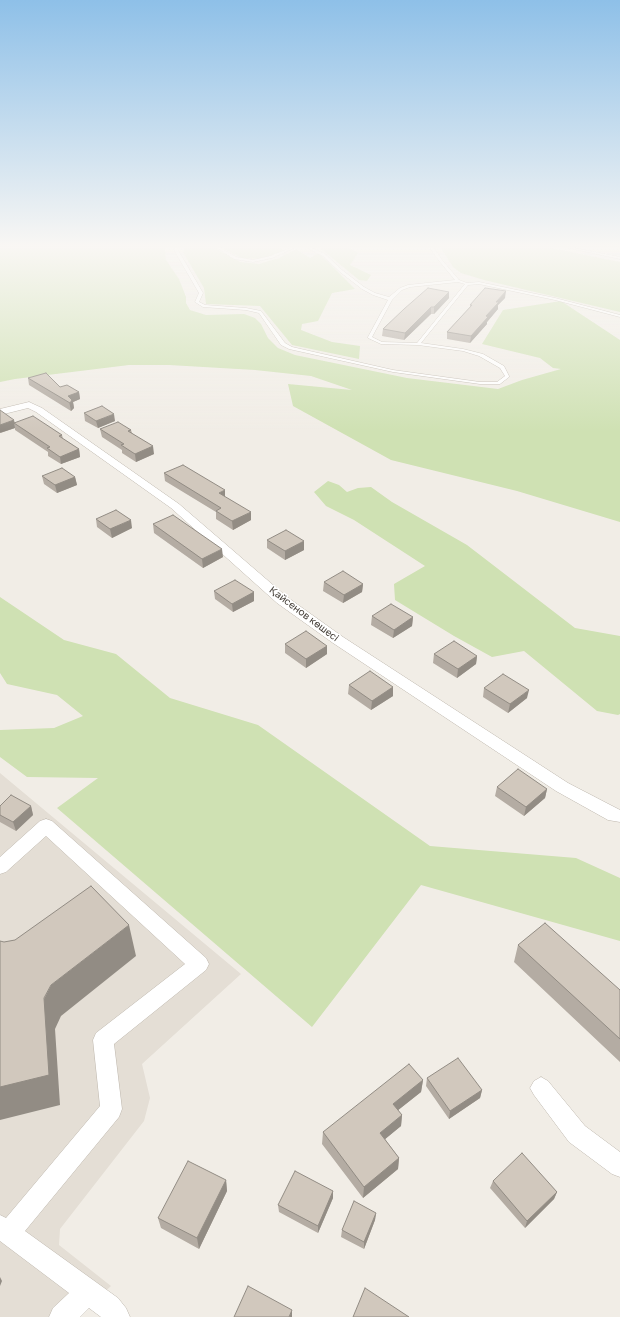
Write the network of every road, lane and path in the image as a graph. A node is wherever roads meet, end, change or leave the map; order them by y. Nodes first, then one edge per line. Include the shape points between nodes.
1 (248, 309) edge
2 (384, 309) edge
3 (446, 309) edge
4 (595, 309) edge
5 (620, 316) edge
6 (418, 344) junction
7 (0, 412) edge
8 (620, 816) edge
9 (0, 867) edge
10 (541, 1088) dead end
11 (620, 1166) edge
12 (4, 1230) edge
13 (89, 1292) junction
14 (113, 1312) edge
15 (62, 1317) edge

1 - 6 lane via 260,312 283,344 291,348 393,371 480,383 498,383 507,376 502,367 481,355
2 - 6 lane via 370,337 381,343
3 - 6 lane
4 - 5 lane
7 - 8 street, Қайсенов көшесі via 29,405 39,410 175,506 282,600 338,640 562,787
9 - 12 street via 46,826 199,964 103,1040 111,1109
10 - 11 street via 577,1134
12 - 13 street
13 - 14 street
13 - 15 street

